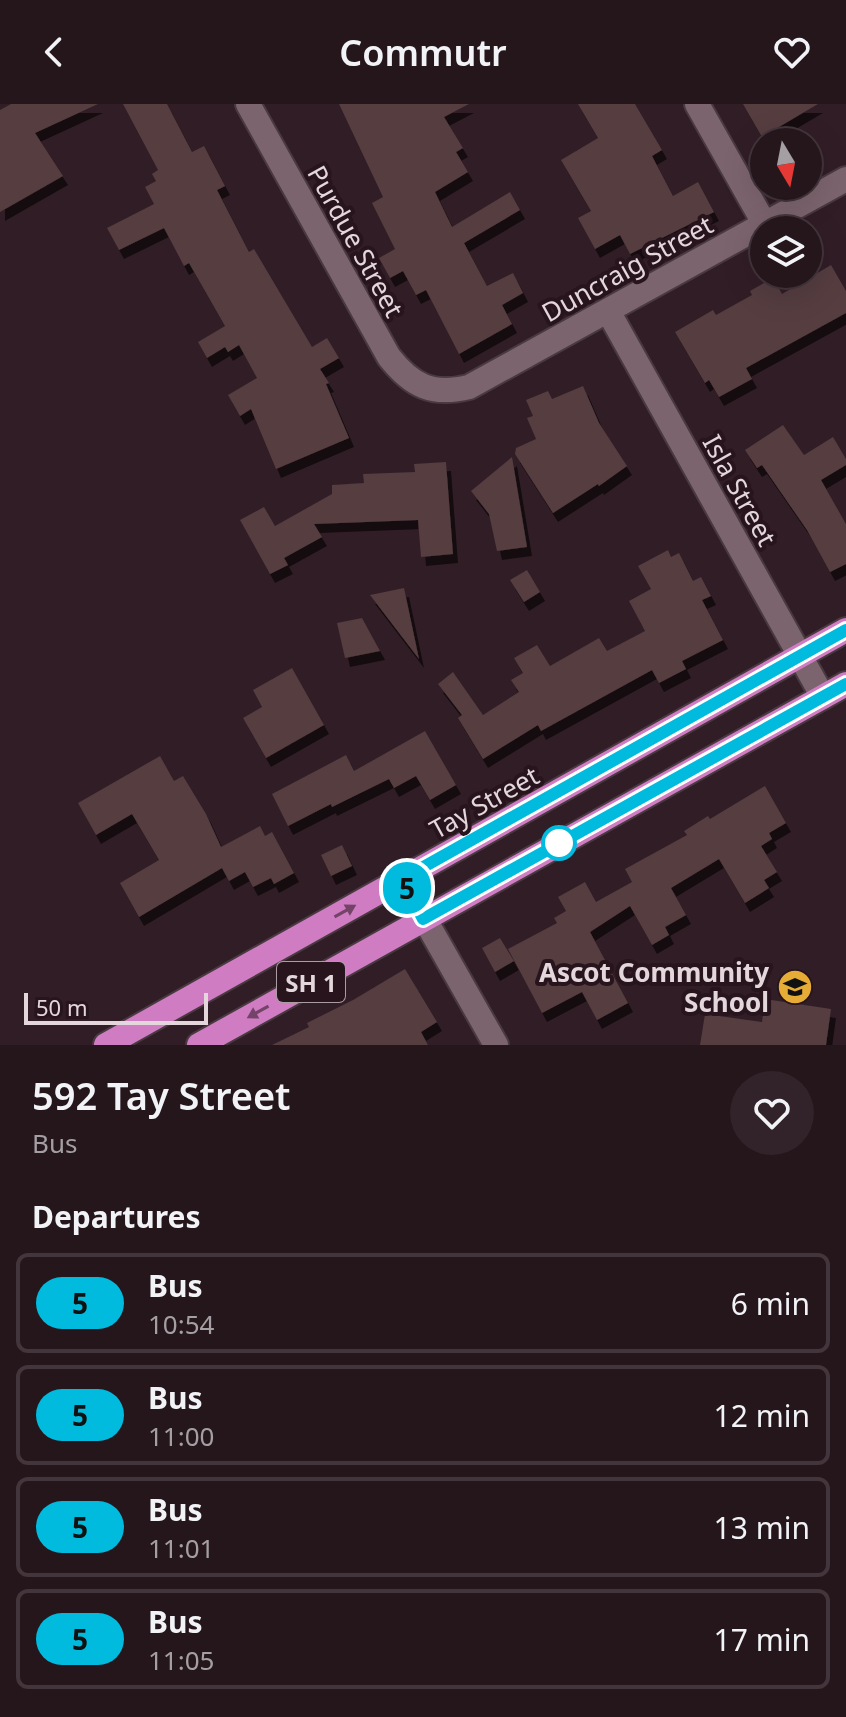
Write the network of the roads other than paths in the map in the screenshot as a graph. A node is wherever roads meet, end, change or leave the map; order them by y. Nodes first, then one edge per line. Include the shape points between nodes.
1 (248, 104) edge
2 (697, 104) edge
3 (846, 179) edge
4 (760, 216) edge
5 (777, 216) edge
6 (750, 231) edge
7 (608, 311) junction
8 (431, 389) joint
9 (846, 630) edge
10 (801, 655) junction
11 (846, 684) edge
12 (823, 697) junction
13 (402, 879) junction
14 (423, 919) junction
15 (106, 1045) edge
16 (199, 1045) edge
17 (496, 1045) edge

1 - 8 street, Purdue Street via 389,357 403,374
2 - 4 street
3 - 5 street, Duncraig Street
6 - 7 street, Duncraig Street
7 - 8 street, Duncraig Street via 469,387
7 - 10 street, Isla Street
9 - 10 highway, Tay Street / SH 1
10 - 12 street, Isla Street
10 - 13 highway, Tay Street / SH 1
11 - 12 highway, SH 1
12 - 14 highway, SH 1
13 - 14 street
15 -> 13 highway, Tay Street / SH 1
14 -> 16 highway, SH 1
14 - 17 street

